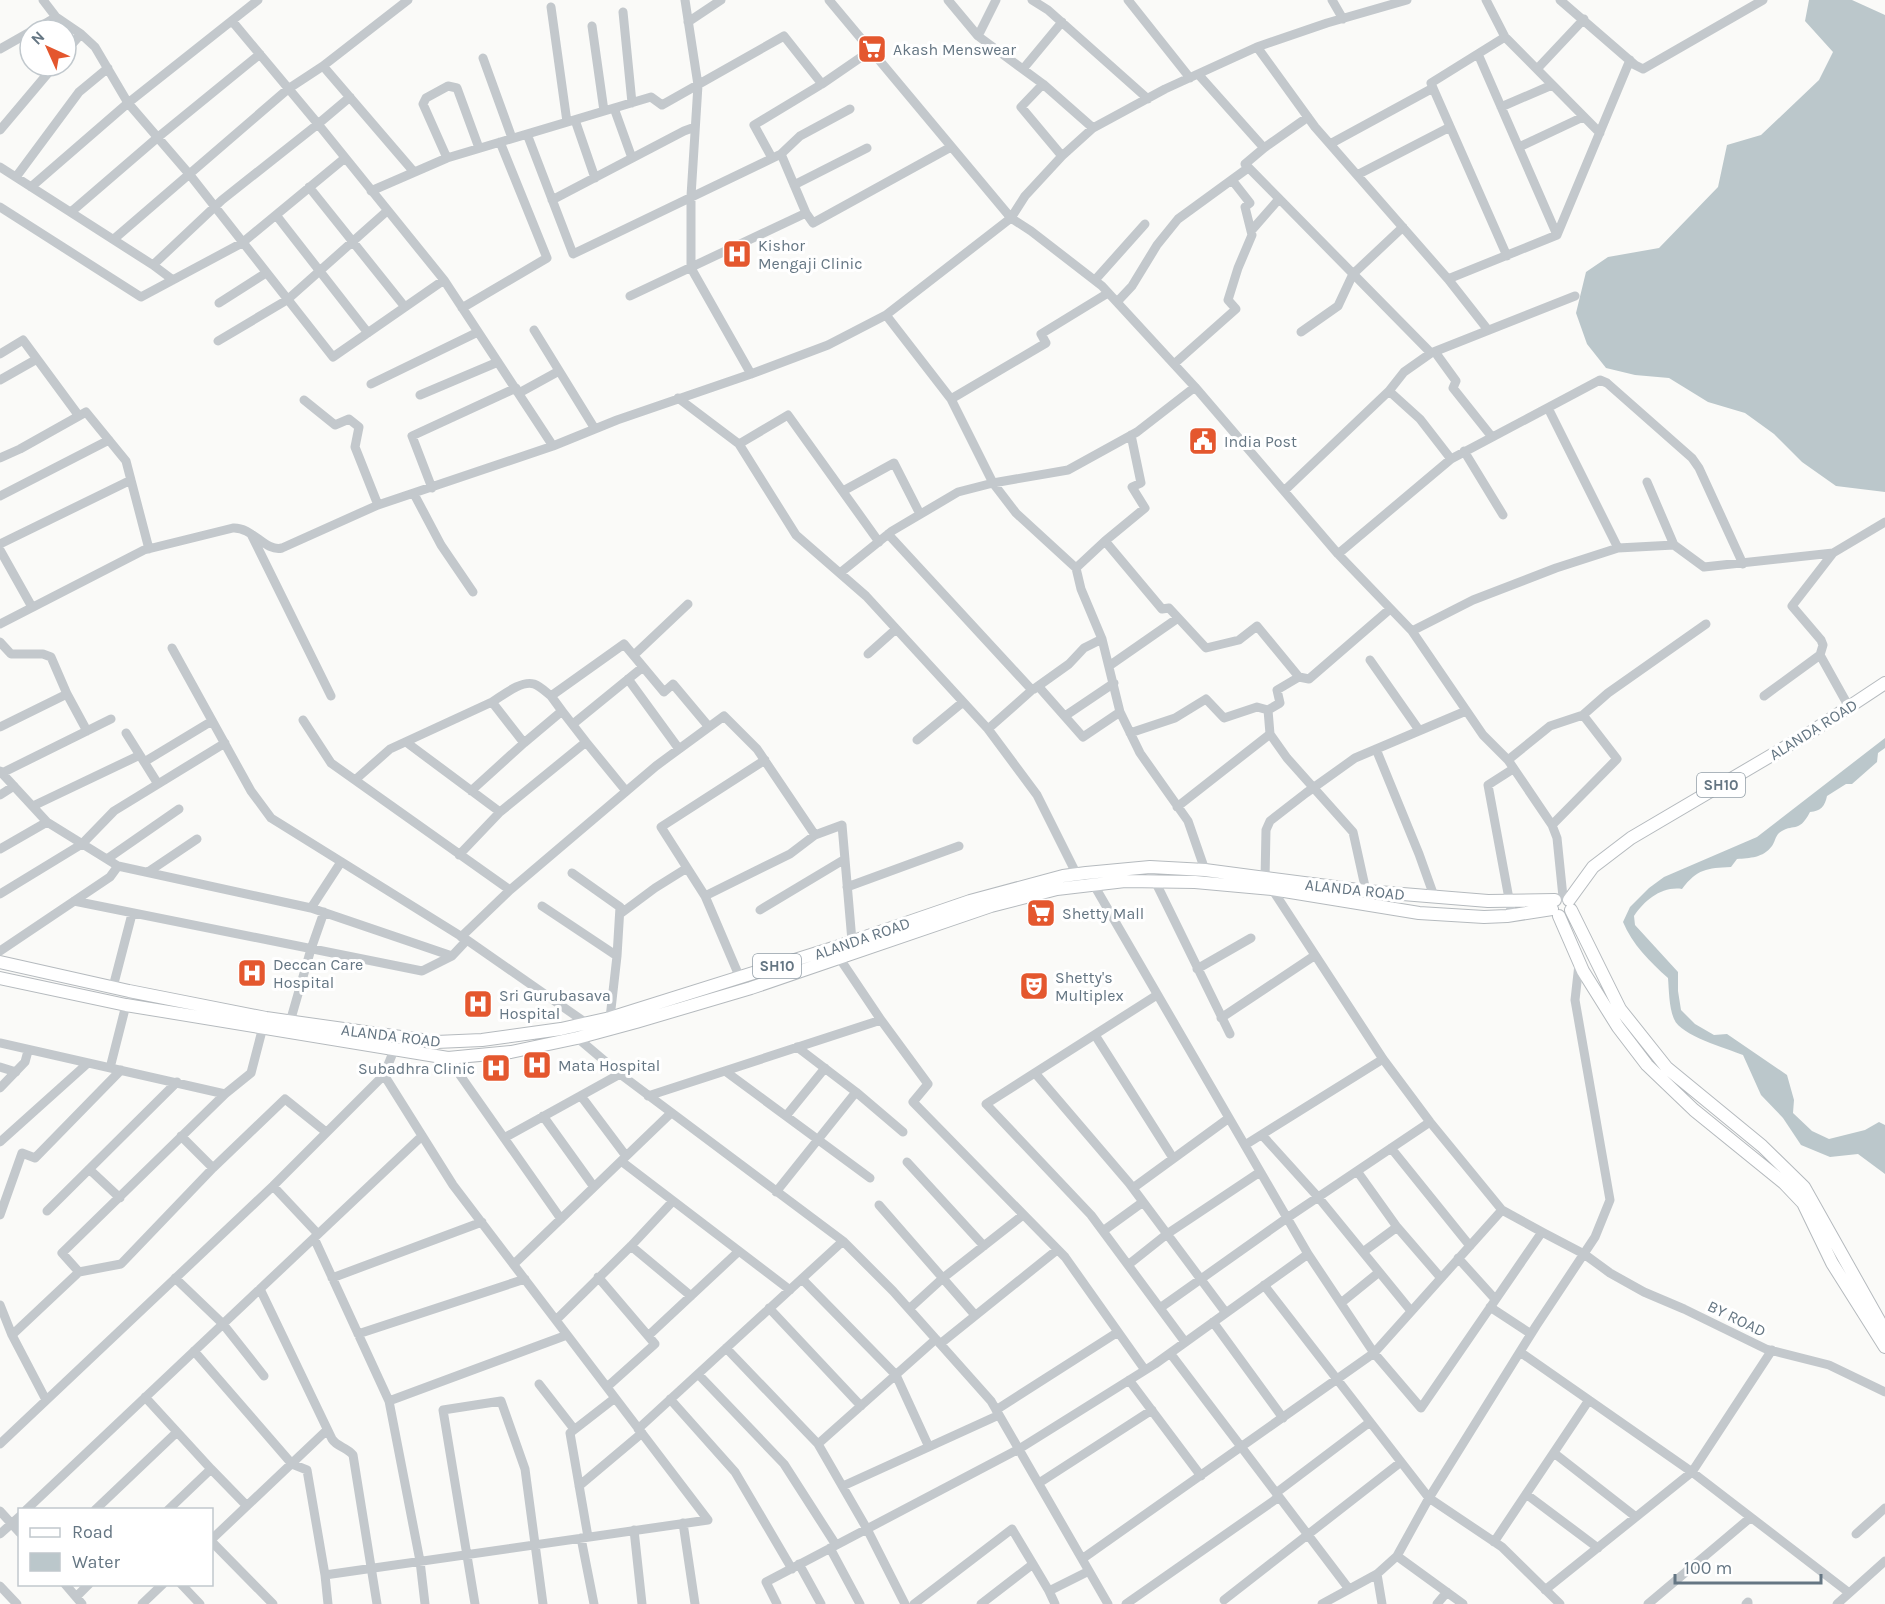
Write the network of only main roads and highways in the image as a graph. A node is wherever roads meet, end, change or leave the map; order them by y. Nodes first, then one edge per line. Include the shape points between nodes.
1 (1885, 683) edge
2 (1197, 874) junction
3 (1268, 884) junction
4 (1016, 893) junction
5 (1561, 905) junction
6 (0, 962) edge
7 (0, 978) edge
8 (264, 1023) junction
9 (1885, 1331) edge
10 (1885, 1347) edge

1 - 5 main road, ALANDA ROAD / SH10 via 1631,838 1593,867
2 - 3 main road, ALANDA ROAD / SH10
2 - 3 main road, ALANDA ROAD / SH10
2 - 4 main road, ALANDA ROAD / SH10
2 - 4 main road, ALANDA ROAD / SH10 via 1150,867 1082,873
3 - 5 main road, ALANDA ROAD / SH10
3 - 5 main road, ALANDA ROAD / SH10 via 1419,913 1484,917
4 - 8 main road, ALANDA ROAD / SH10 via 970,901 740,978 565,1028 436,1042 290,1022
4 - 8 main road, ALANDA ROAD / SH10 via 751,988 577,1038 511,1052 448,1058
5 - 9 main road via 1620,1008 1667,1068 1804,1186
5 - 10 main road via 1580,964 1618,1027 1657,1077 1803,1203 1836,1269
6 - 8 main road, ALANDA ROAD / SH10
7 - 8 main road, ALANDA ROAD / SH10 via 126,1005

